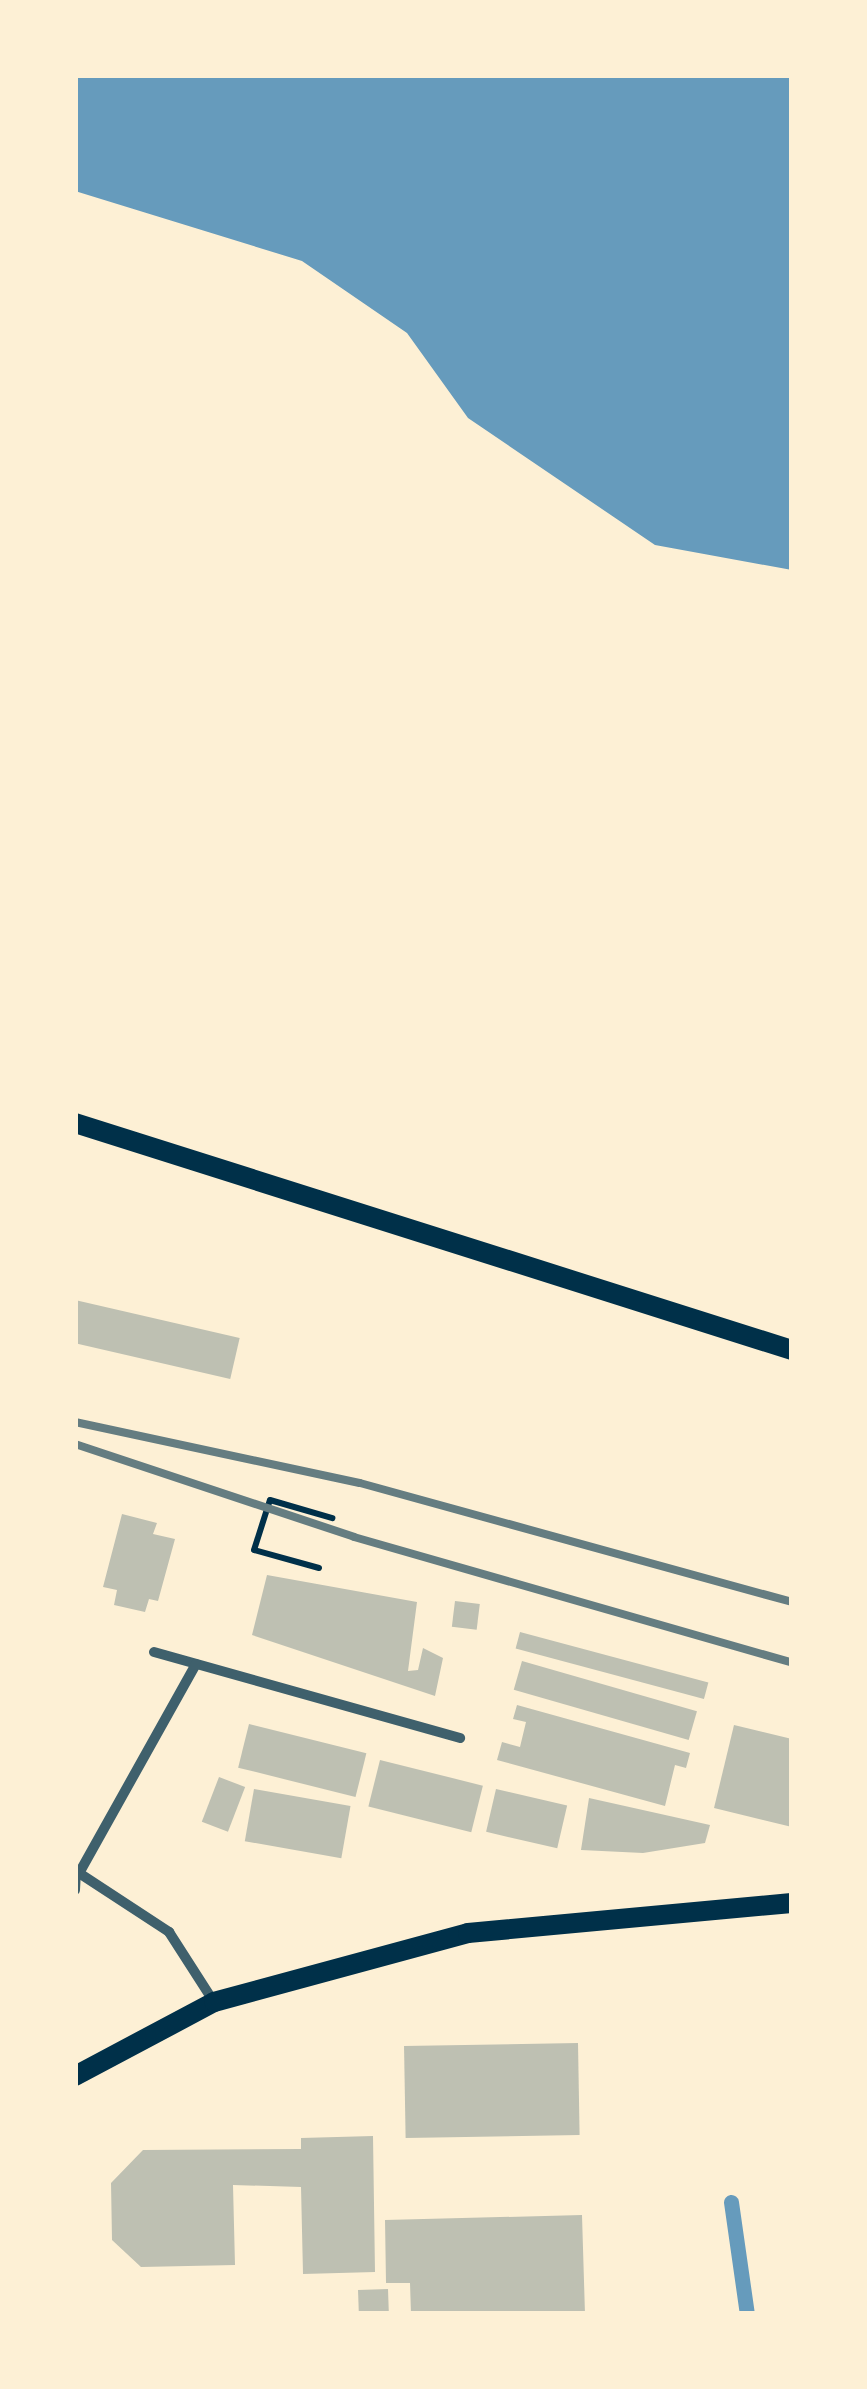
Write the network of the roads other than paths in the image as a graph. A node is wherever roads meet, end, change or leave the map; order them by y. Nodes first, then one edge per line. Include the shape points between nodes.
1 (75, 1123) edge
2 (792, 1350) edge
3 (154, 1652) dead end
4 (196, 1664) junction
5 (460, 1738) dead end
6 (77, 1872) edge
7 (75, 1890) edge
8 (792, 1903) edge
9 (214, 2002) junction
10 (75, 2076) edge

1 - 2 main road
3 - 4 street
4 - 5 street
4 - 6 street
6 - 7 street
6 - 9 street via 169,1932
8 - 9 main road via 468,1933
9 - 10 main road

